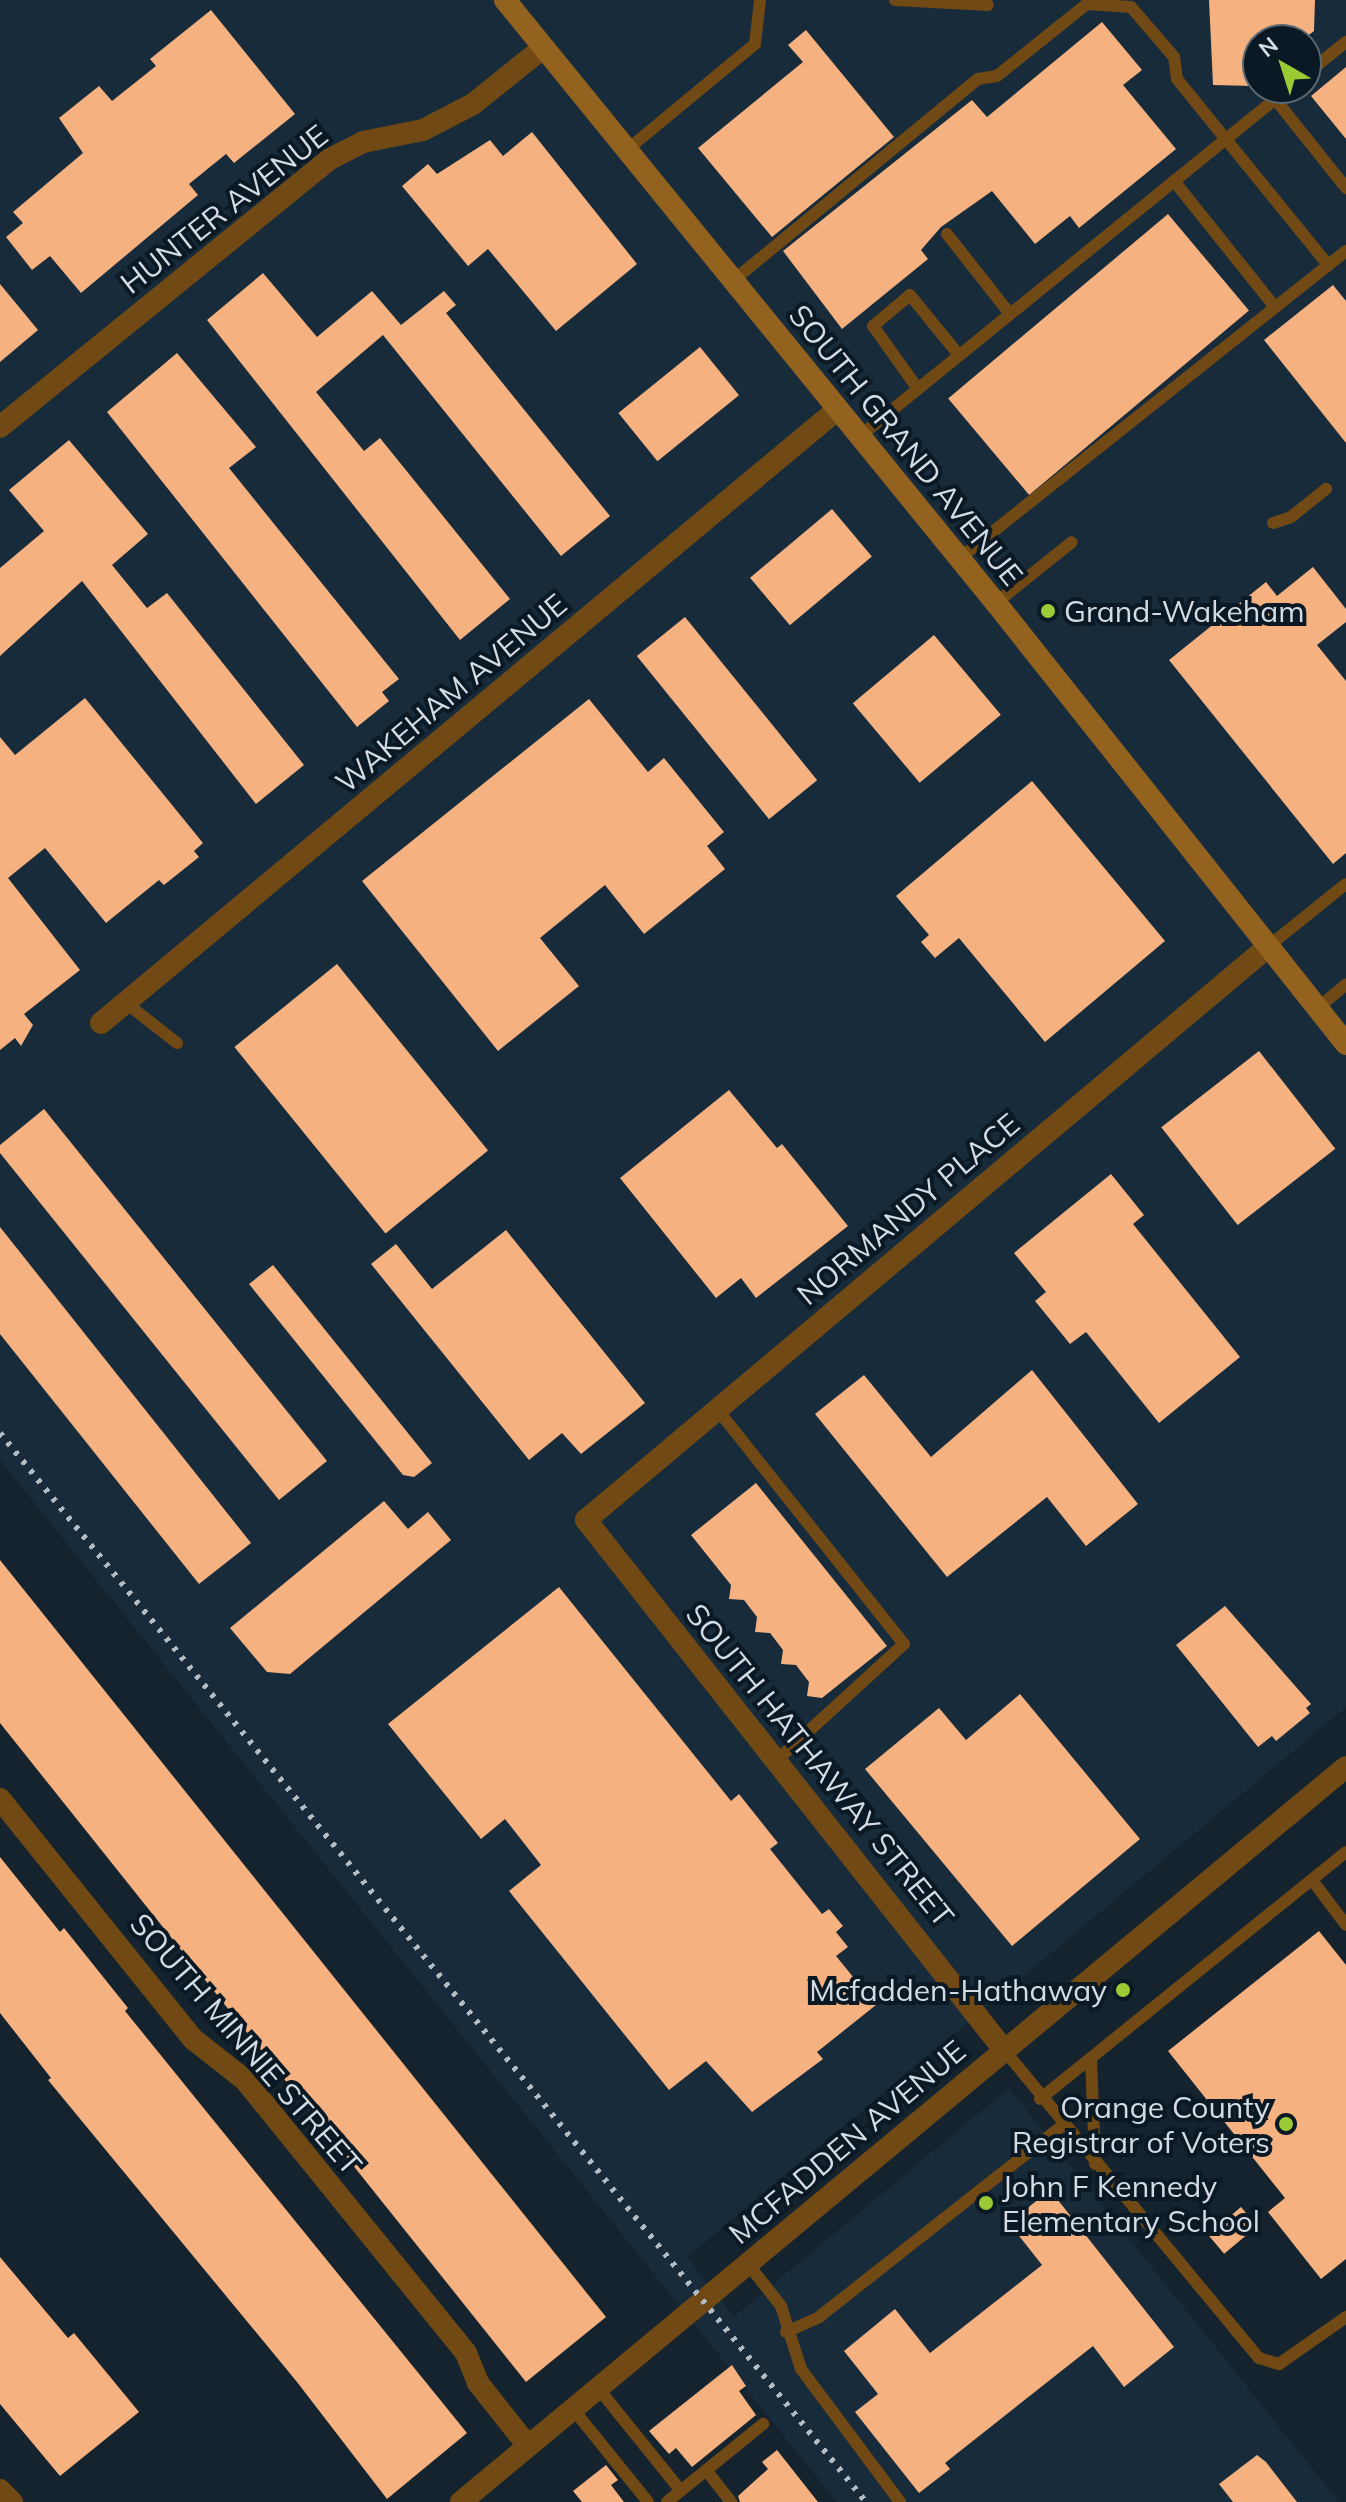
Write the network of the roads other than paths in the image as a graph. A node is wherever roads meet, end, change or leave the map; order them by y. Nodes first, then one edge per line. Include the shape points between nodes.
1 (505, 0) edge
2 (760, 0) edge
3 (895, 0) edge
4 (988, 5) dead end
5 (1346, 42) edge
6 (543, 48) junction
7 (1322, 61) edge
8 (1269, 104) edge
9 (1279, 104) edge
10 (1225, 140) junction
11 (628, 149) junction
12 (1174, 181) junction
13 (1346, 188) edge
14 (947, 234) dead end
15 (1346, 251) edge
16 (1328, 265) junction
17 (734, 280) junction
18 (1275, 307) junction
19 (1010, 314) junction
20 (959, 355) junction
21 (918, 389) junction
22 (838, 409) junction
23 (0, 427) edge
24 (860, 436) junction
25 (1326, 489) dead end
26 (1273, 523) dead end
27 (1072, 542) dead end
28 (960, 558) junction
29 (996, 603) junction
30 (1346, 884) edge
31 (1270, 945) junction
32 (1346, 984) edge
33 (126, 1003) junction
34 (1319, 1007) junction
35 (101, 1023) dead end
36 (177, 1043) dead end
37 (1346, 1044) edge
38 (717, 1409) junction
39 (586, 1520) joint
40 (777, 1760) junction
41 (1346, 1767) edge
42 (0, 1799) edge
43 (1346, 1852) edge
44 (1312, 1880) junction
45 (1346, 1925) edge
46 (1004, 2050) junction
47 (1091, 2058) junction
48 (1040, 2099) junction
49 (1062, 2126) junction
50 (1095, 2164) junction
51 (748, 2264) junction
52 (1346, 2317) edge
53 (786, 2332) junction
54 (598, 2388) junction
55 (573, 2409) junction
56 (763, 2424) dead end
57 (528, 2446) junction
58 (706, 2470) junction
59 (0, 2490) edge
60 (681, 2491) junction
61 (12, 2502) edge
62 (461, 2502) edge
63 (648, 2502) edge
64 (667, 2502) edge
65 (731, 2502) edge
66 (900, 2502) edge

1 - 6 main road, SOUTH GRAND AVENUE
2 - 11 lane via 755,44
3 - 4 lane
5 - 7 lane
6 - 11 main road, SOUTH GRAND AVENUE
6 - 23 street, HUNTER AVENUE via 473,104 423,130 363,142 328,160
8 - 10 lane
9 - 13 lane
10 - 12 lane
10 - 16 lane
10 - 17 lane via 1177,79 1174,57 1131,7 1087,4 997,76 978,79
11 - 17 main road, SOUTH GRAND AVENUE
12 - 18 lane
12 - 19 lane
14 - 19 lane
15 - 16 lane
16 - 18 lane
17 - 22 main road, SOUTH GRAND AVENUE
18 - 28 lane
19 - 20 lane
20 - 21 lane
20 - 21 lane via 910,295 873,326
21 - 24 lane
22 - 24 main road, SOUTH GRAND AVENUE
22 - 33 street, WAKEHAM AVENUE
24 - 28 main road, SOUTH GRAND AVENUE
25 - 26 lane via 1291,517
27 - 29 lane
28 - 29 main road, SOUTH GRAND AVENUE
29 - 31 main road, SOUTH GRAND AVENUE
30 - 31 lane
31 - 34 main road, SOUTH GRAND AVENUE
31 - 38 street, NORMANDY PLACE
32 - 34 lane
33 - 35 street, WAKEHAM AVENUE
33 - 36 lane
34 - 37 main road, SOUTH GRAND AVENUE
38 - 39 street, NORMANDY PLACE
38 - 40 lane via 904,1644
39 - 40 street, SOUTH HATHAWAY STREET
40 - 46 street, SOUTH HATHAWAY STREET
41 - 46 street, MCFADDEN AVENUE
42 - 57 street, SOUTH MINNIE STREET via 193,2039 245,2080 466,2353 478,2383
43 - 44 lane
44 - 45 lane
44 - 47 lane
46 - 48 lane
46 - 51 street, MCFADDEN AVENUE
47 - 48 lane
47 - 50 lane
48 - 49 lane
49 - 50 lane
49 - 53 lane via 819,2317
50 - 52 lane via 1259,2358 1279,2364
51 - 53 lane via 781,2306
51 - 54 street, MCFADDEN AVENUE
53 - 66 lane via 792,2356 807,2379
54 - 55 street, MCFADDEN AVENUE
54 - 60 lane
55 - 57 street, MCFADDEN AVENUE
55 - 63 lane
56 - 58 lane
57 - 62 street, MCFADDEN AVENUE
58 - 60 lane
58 - 65 lane
59 - 61 street
60 - 64 lane

